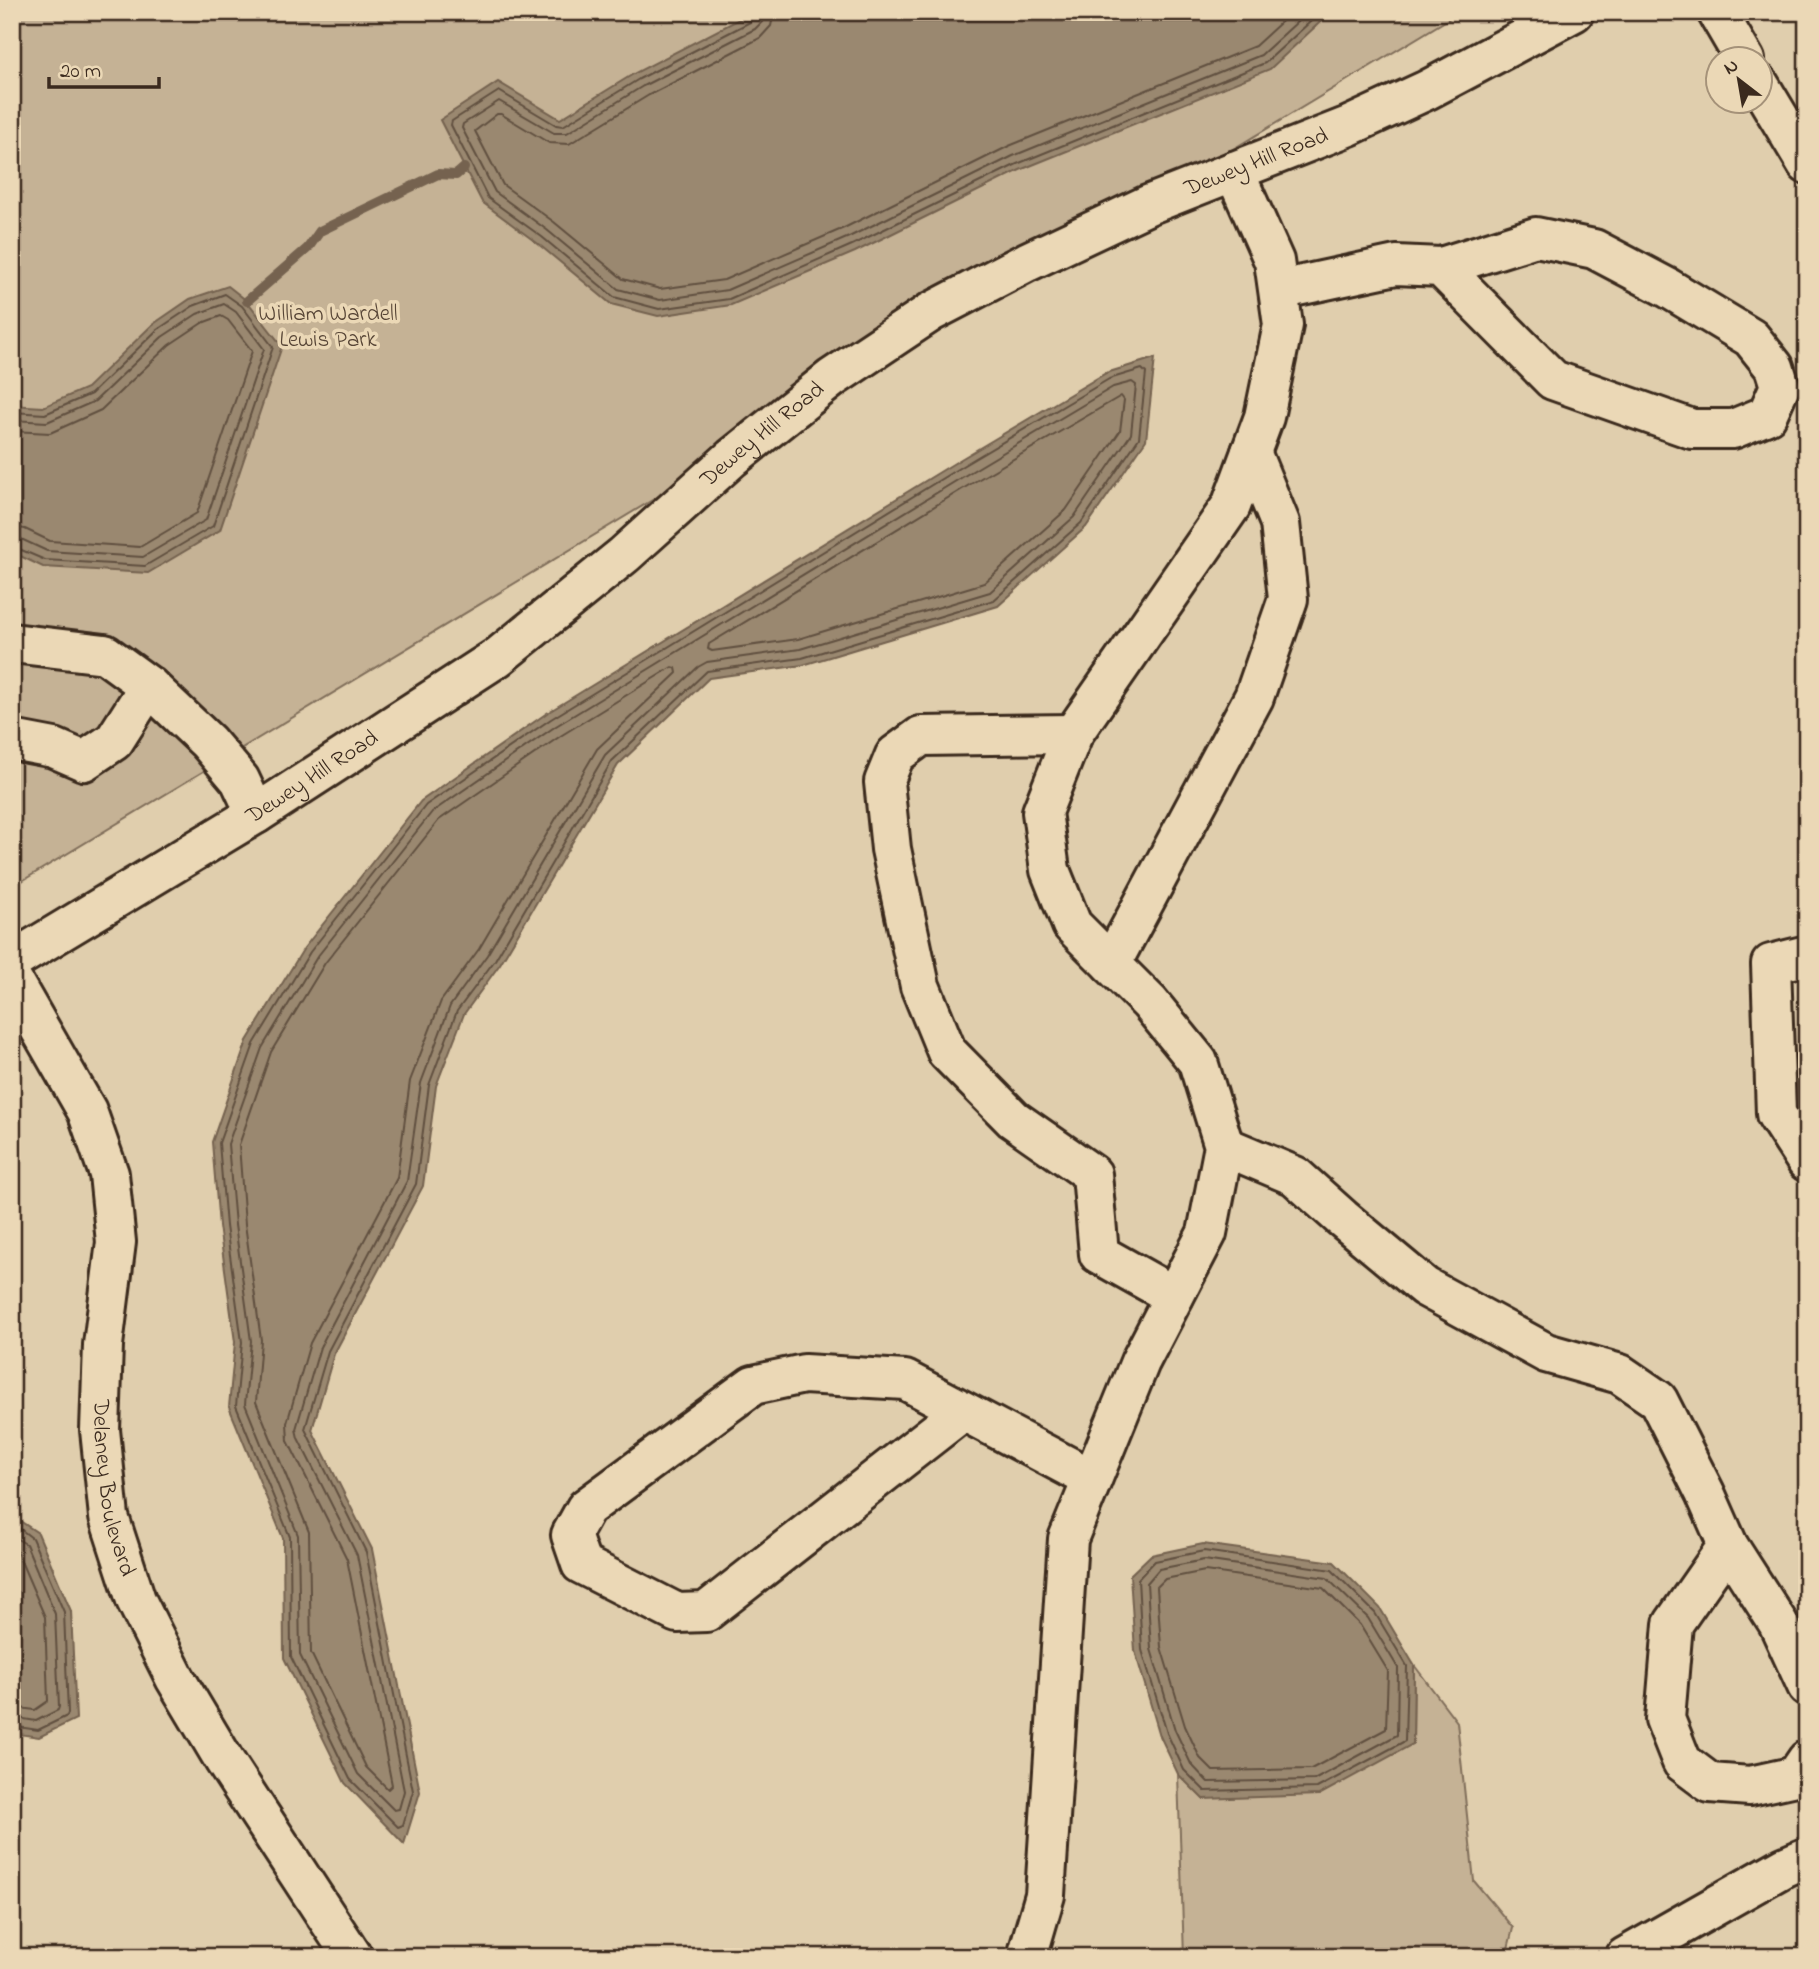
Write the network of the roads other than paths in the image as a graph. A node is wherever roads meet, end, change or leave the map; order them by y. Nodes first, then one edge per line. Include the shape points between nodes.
1 (1574, 12) edge
2 (1717, 12) edge
3 (1737, 46) edge
4 (1773, 107) edge
5 (1807, 164) edge
6 (1234, 172) junction
7 (1441, 267) junction
8 (1279, 290) junction
9 (1251, 452) junction
10 (12, 643) edge
11 (149, 686) junction
12 (1073, 734) junction
13 (12, 740) edge
14 (256, 814) junction
15 (1807, 954) edge
16 (12, 961) edge
17 (1111, 964) junction
18 (12, 980) edge
19 (1224, 1146) junction
20 (1807, 1162) edge
21 (1174, 1296) junction
22 (963, 1411) junction
23 (1092, 1479) junction
24 (1728, 1545) junction
25 (1807, 1686) edge
26 (1807, 1760) edge
27 (1807, 1857) edge
28 (353, 1957) edge
29 (1027, 1957) edge
30 (1625, 1957) edge

1 - 6 street, Dewey Hill Road via 1427,90
2 - 3 street
4 - 5 street
6 - 8 street via 1274,261
6 - 14 street, Dewey Hill Road via 1149,205 931,312 832,378 498,657
7 - 7 street via 1536,237 1594,249 1751,338 1774,367 1780,386 1767,415 1733,429 1692,429 1578,389 1553,380
7 - 8 street via 1396,265
8 - 9 street via 1283,325 1265,416
9 - 12 street via 1231,506
9 - 17 street via 1280,523 1288,599 1254,697
10 - 11 street via 105,654
11 - 13 street via 114,741 84,761 54,748
11 - 14 street via 240,780
12 - 17 street via 1042,812 1050,870 1072,925
12 - 21 street via 921,736 895,755 884,782 891,849 920,986 947,1052 1013,1119 1092,1174 1099,1255
14 - 16 street, Dewey Hill Road
15 - 20 street via 1771,964 1776,1114
17 - 19 street via 1199,1062
18 - 28 street, Delaney Boulevard via 88,1111 110,1174 116,1242 103,1345 100,1430 109,1517 136,1600 217,1748
19 - 21 street via 1207,1233
19 - 24 street via 1295,1176 1425,1287 1546,1353 1620,1374 1658,1401
21 - 23 street via 1140,1362
22 - 22 street via 905,1380 804,1374 753,1385 586,1508 571,1535 581,1564 677,1613 705,1612
22 - 23 street
23 - 29 street via 1068,1539 1045,1895
24 - 25 street via 1778,1623
24 - 26 street via 1673,1624 1665,1719 1682,1762 1710,1783 1750,1786 1797,1776
27 - 30 street

